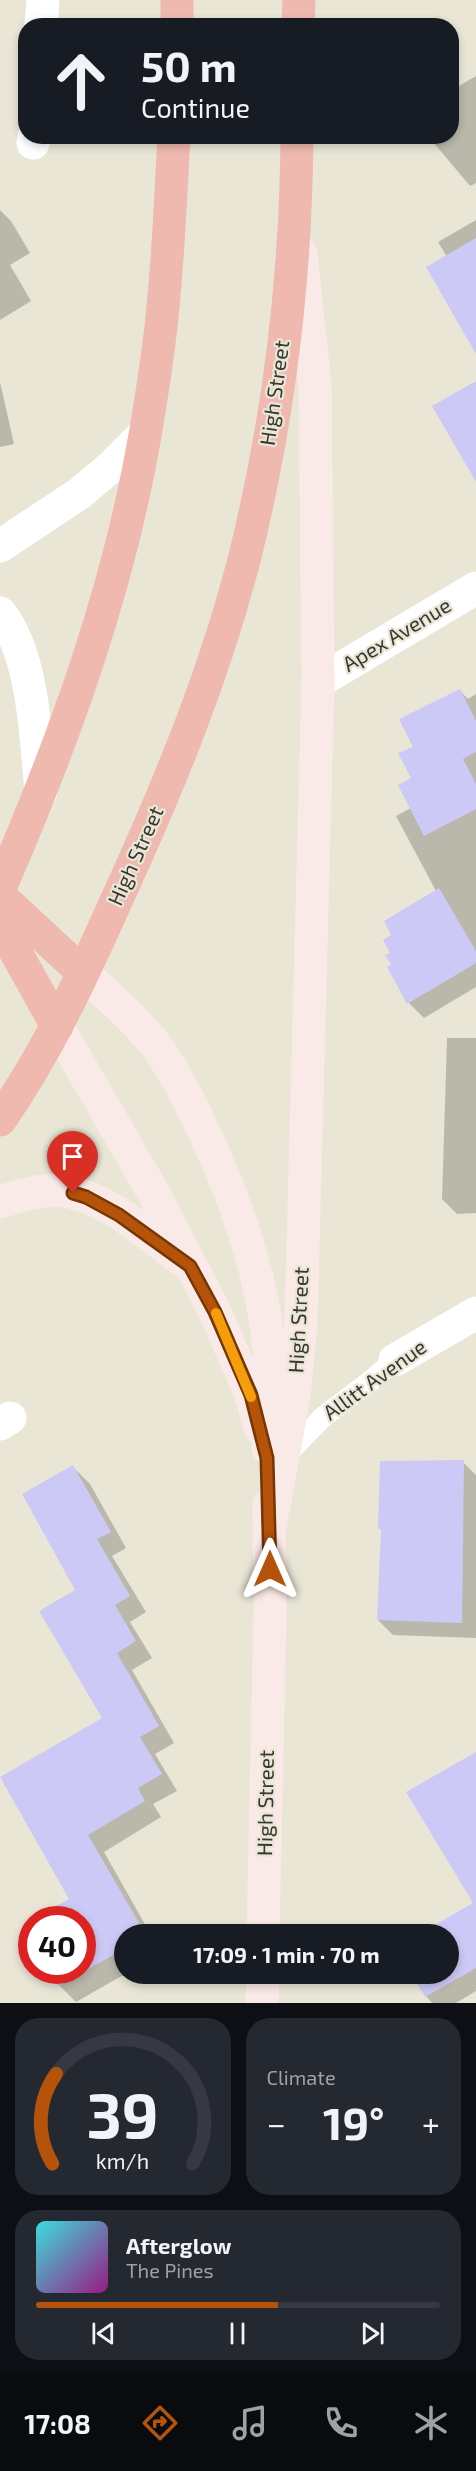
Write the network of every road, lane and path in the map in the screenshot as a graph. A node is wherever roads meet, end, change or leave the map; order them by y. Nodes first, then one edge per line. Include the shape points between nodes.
1 (43, 0) edge
2 (177, 0) edge
3 (298, 0) edge
4 (42, 18) edge
5 (177, 18) edge
6 (298, 18) edge
7 (174, 144) edge
8 (297, 144) edge
9 (296, 212) junction
10 (145, 433) junction
11 (0, 546) edge
12 (476, 588) edge
13 (0, 613) edge
14 (318, 682) junction
15 (41, 792) junction
16 (0, 888) edge
17 (0, 896) edge
18 (0, 924) edge
19 (82, 972) junction
20 (57, 1026) junction
21 (0, 1120) edge
22 (0, 1202) edge
23 (190, 1266) junction
24 (476, 1313) edge
25 (395, 1360) joint
26 (275, 1458) junction
27 (263, 1924) edge
28 (263, 1984) edge
29 (262, 2003) edge

1 - 4 street
2 - 5 highway
3 - 6 highway
7 - 10 highway via 164,296
8 - 9 highway, High Street
9 - 14 street, High Street via 315,385
9 - 19 highway, High Street via 276,404 241,569 175,768
10 - 11 street via 80,493
10 - 15 highway via 106,601
12 - 14 street, Apex Avenue
13 - 15 street via 12,630 22,659 34,716
14 - 26 street, High Street via 301,1322 294,1396
15 - 16 highway
17 - 19 highway
18 - 20 highway
19 - 20 highway
19 - 26 street, High Street via 135,1022 163,1055 208,1140 225,1182 250,1257 265,1320
20 - 21 highway
20 - 23 street, High Street via 153,1192
22 - 23 street via 50,1191 86,1197
23 - 26 street, High Street via 239,1365
24 - 25 street, Allitt Avenue
25 - 26 lane, Allitt Avenue
26 - 27 street, High Street via 270,1527
28 - 29 street

